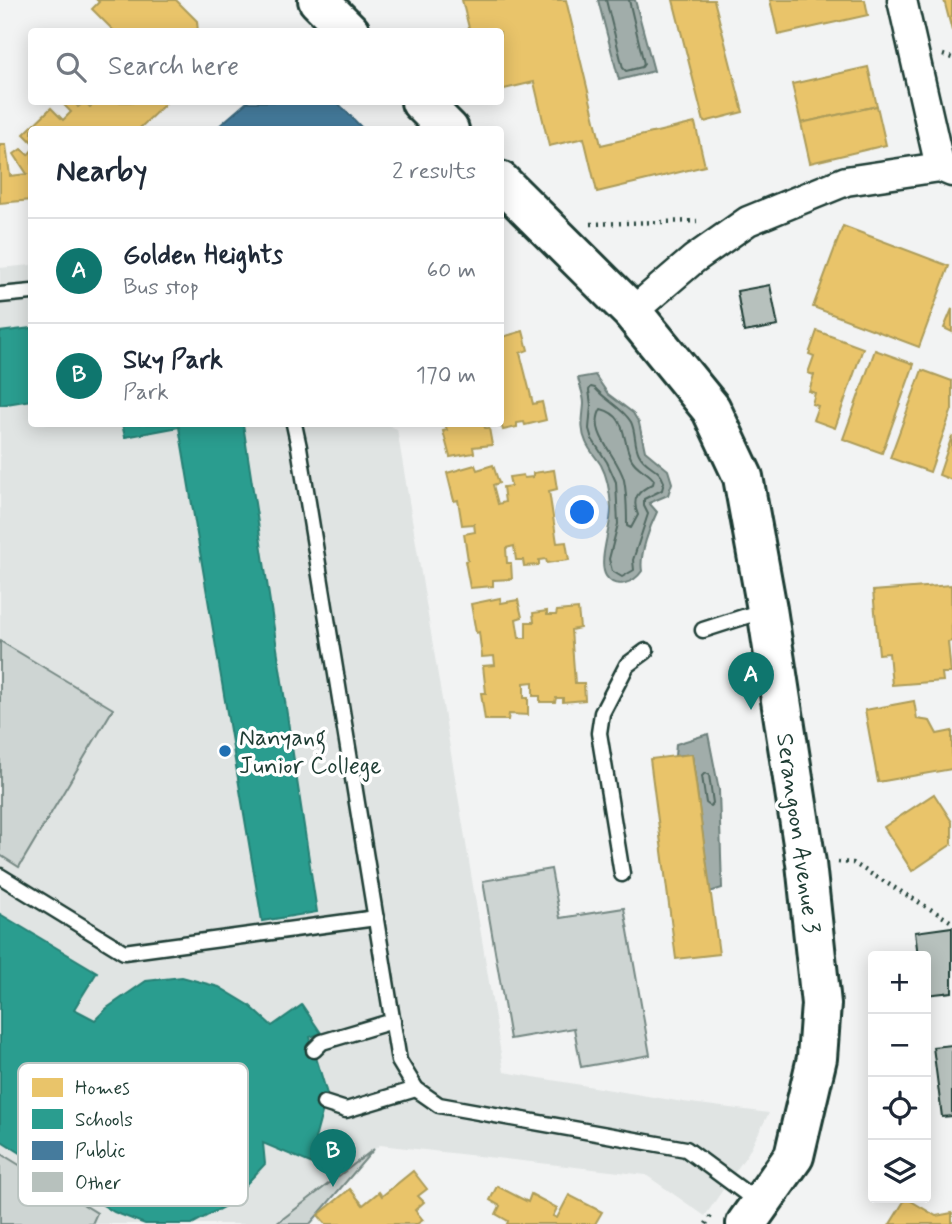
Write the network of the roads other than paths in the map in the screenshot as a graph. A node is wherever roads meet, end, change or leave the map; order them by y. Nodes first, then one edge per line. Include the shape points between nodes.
1 (317, 0) edge
2 (902, 0) edge
3 (346, 28) edge
4 (424, 105) edge
5 (445, 126) edge
6 (946, 170) edge
7 (504, 185) edge
8 (28, 292) edge
9 (0, 295) edge
10 (632, 312) junction
11 (295, 427) edge
12 (766, 609) junction
13 (703, 631) dead end
14 (646, 650) dead end
15 (622, 874) dead end
16 (0, 876) edge
17 (376, 918) junction
18 (393, 1021) junction
19 (314, 1050) dead end
20 (416, 1089) junction
21 (324, 1103) dead end
22 (747, 1204) edge

1 - 3 street
2 - 6 street
4 - 5 street
6 - 10 street via 846,181 748,221
7 - 10 street, Serangoon Avenue 3
8 - 9 lane
10 - 12 street, Serangoon Avenue 3 via 711,409 743,477
11 - 17 lane
12 - 13 lane
12 - 22 street, Serangoon Avenue 3 via 806,863 821,1004 817,1058 794,1156
14 - 15 lane via 627,665 602,713 599,733
16 - 17 lane via 124,952
17 - 18 lane
18 - 19 lane via 322,1042
18 - 20 lane via 399,1061
20 - 21 lane via 346,1110
20 - 22 lane via 439,1105 686,1149

